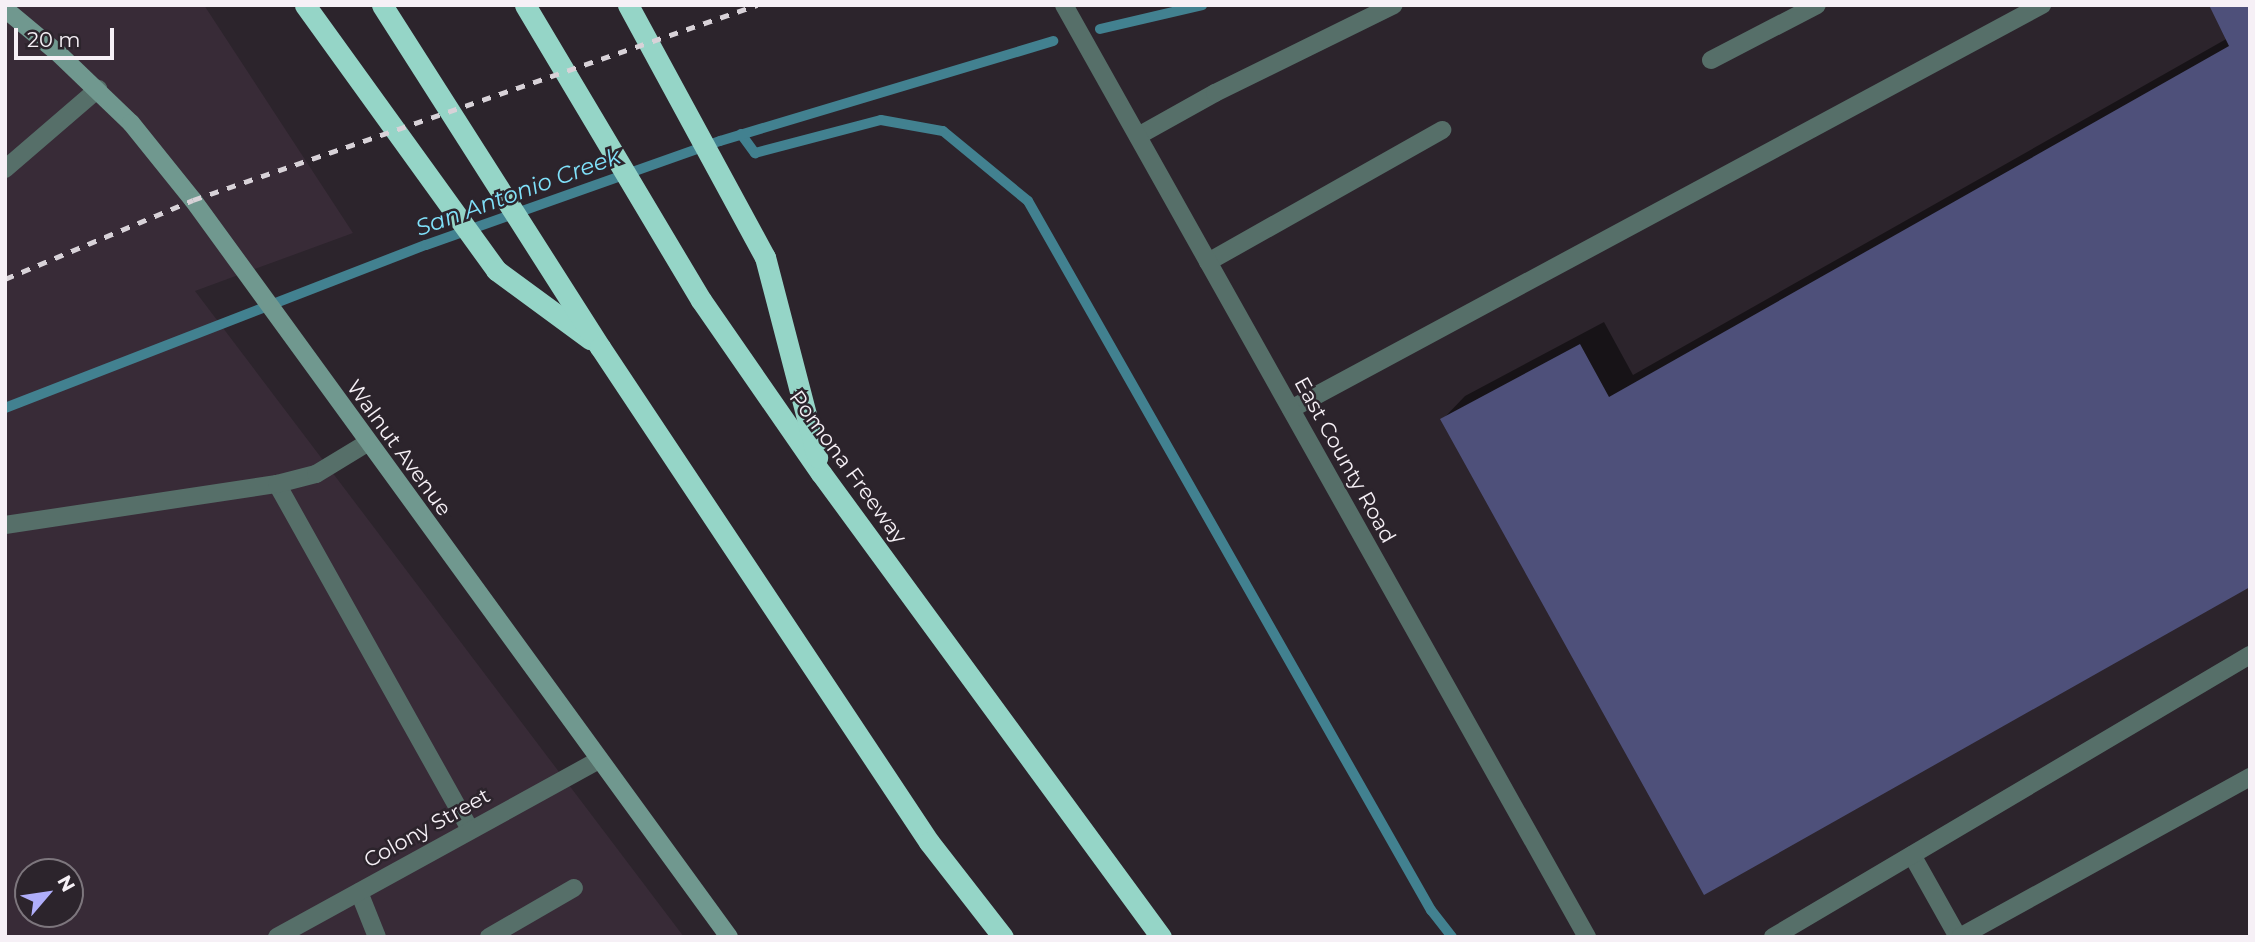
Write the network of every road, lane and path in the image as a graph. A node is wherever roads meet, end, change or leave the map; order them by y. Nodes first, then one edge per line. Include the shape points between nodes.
1 (305, 5) edge
2 (525, 5) edge
3 (628, 5) edge
4 (1064, 5) edge
5 (1394, 5) edge
6 (1817, 5) edge
7 (2042, 5) edge
8 (382, 6) edge
9 (5, 9) edge
10 (1711, 60) dead end
11 (98, 89) junction
12 (1441, 130) dead end
13 (1138, 136) junction
14 (5, 169) edge
15 (1208, 262) junction
16 (600, 347) junction
17 (1291, 409) junction
18 (367, 443) junction
19 (821, 473) junction
20 (277, 484) junction
21 (5, 525) edge
22 (2250, 655) edge
23 (599, 760) junction
24 (2250, 777) edge
25 (470, 830) junction
26 (1912, 855) junction
27 (574, 888) dead end
28 (359, 892) junction
29 (283, 935) edge
30 (377, 937) edge
31 (489, 937) edge
32 (729, 937) edge
33 (1003, 937) edge
34 (1161, 937) edge
35 (1587, 937) edge
36 (1773, 937) edge
37 (1959, 937) edge

1 - 16 highway via 496,270
2 - 19 highway, Pomona Freeway via 701,300
3 - 19 highway via 765,257
4 - 13 street, East County Road
5 - 13 street via 1214,93
6 - 10 street
7 - 17 street
8 - 16 highway
9 - 11 street, Walnut Avenue
11 - 14 street
11 - 18 street, Walnut Avenue via 193,200
12 - 15 street
13 - 15 street, East County Road
15 - 17 street, East County Road
16 - 33 highway via 929,842
17 - 35 street, East County Road
18 - 20 street via 316,474
18 - 23 street, Walnut Avenue
19 - 34 highway, Pomona Freeway
20 - 21 street
20 - 25 street
22 - 26 street
23 - 25 street, Colony Street
23 - 32 street, Walnut Avenue
24 - 37 street
25 - 28 street, Colony Street
26 - 36 street
26 - 37 street
27 - 31 street
28 - 29 street, Colony Street
28 - 30 street

